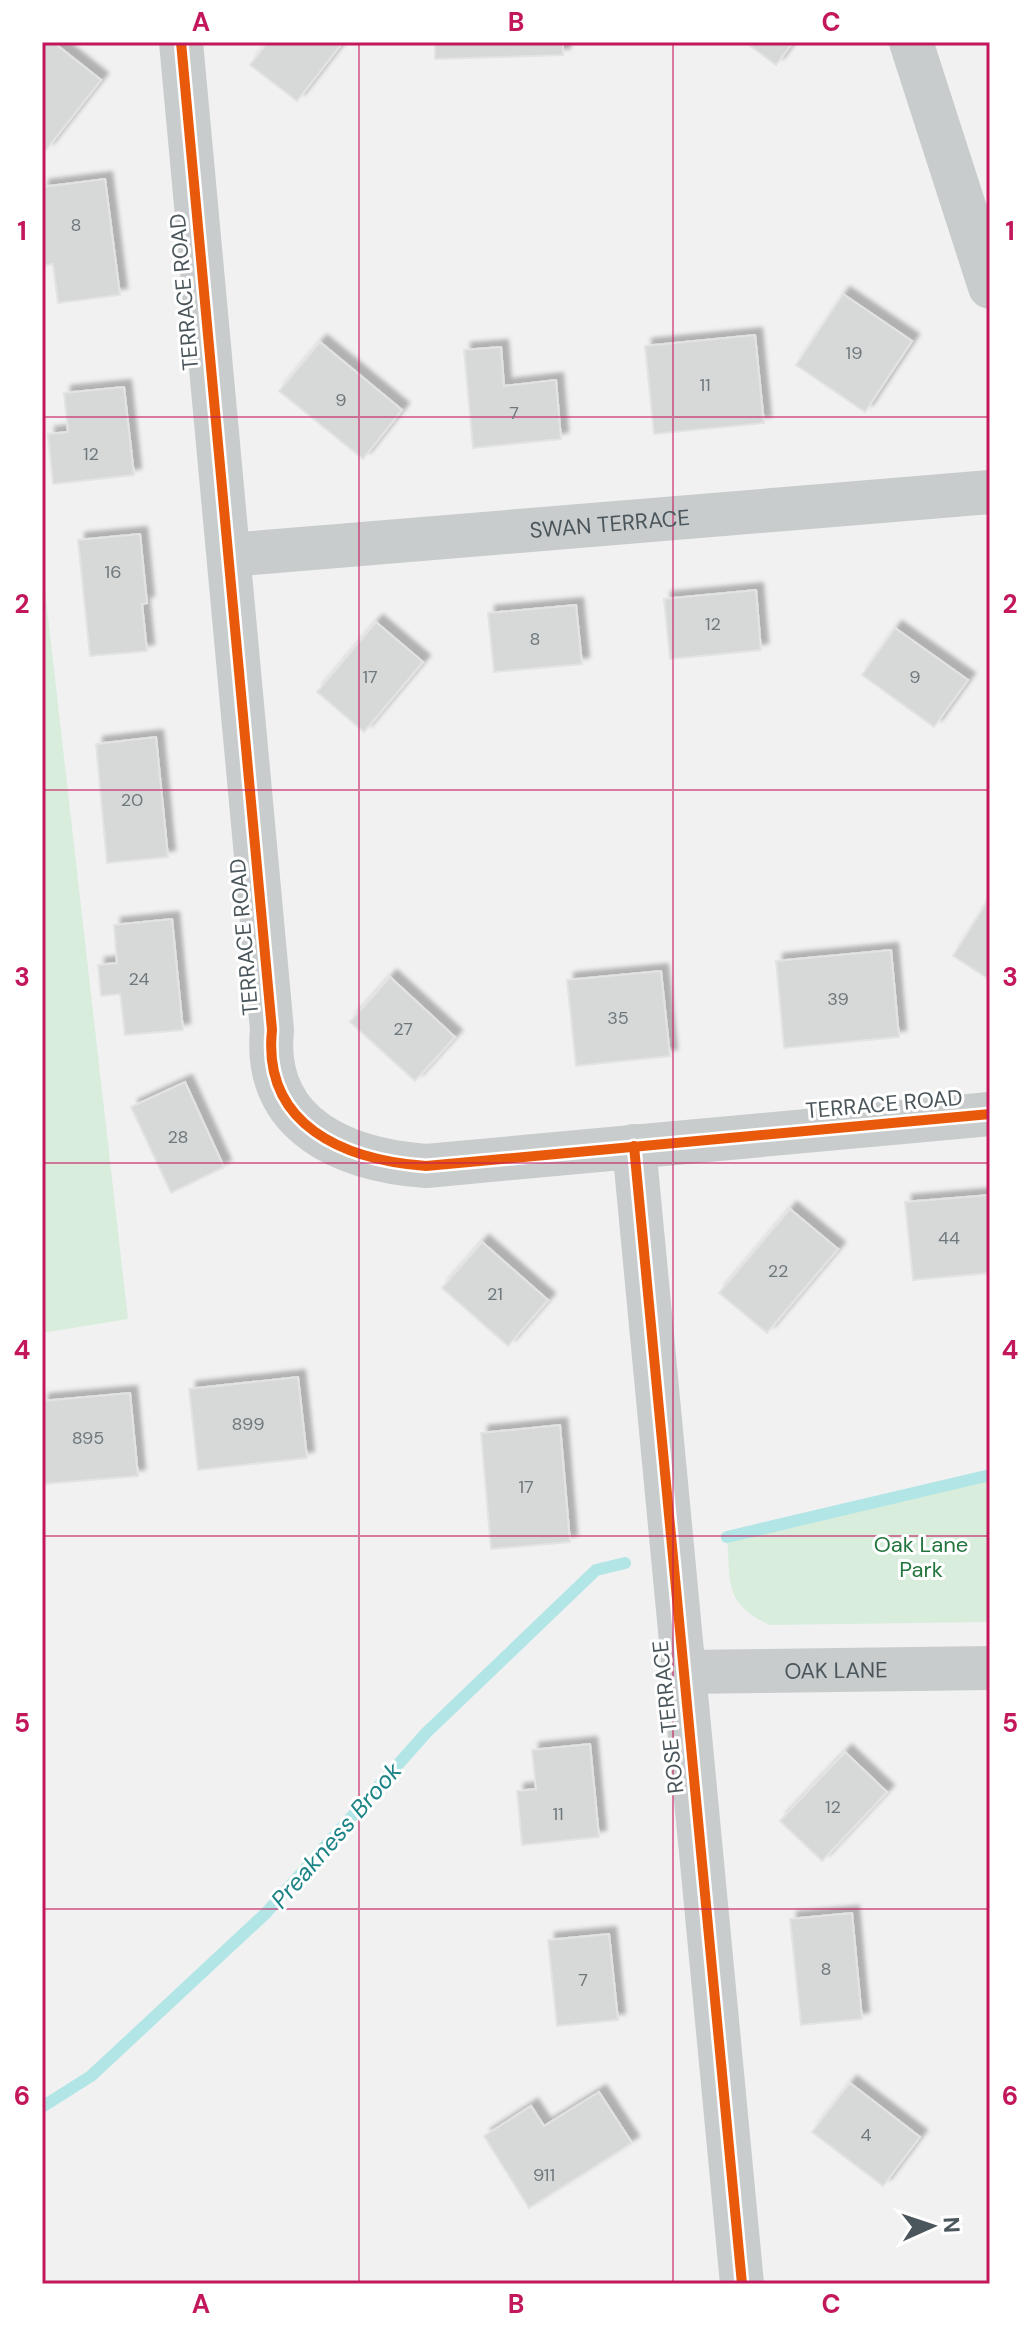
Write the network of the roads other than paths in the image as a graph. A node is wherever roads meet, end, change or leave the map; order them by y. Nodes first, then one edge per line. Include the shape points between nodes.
1 (181, 42) edge
2 (911, 42) edge
3 (990, 287) edge
4 (990, 492) edge
5 (229, 555) junction
6 (990, 1114) edge
7 (634, 1146) junction
8 (990, 1668) edge
9 (684, 1672) junction
10 (742, 2284) edge

1 - 5 street, TERRACE ROAD
2 - 3 street
4 - 5 street, SWAN TERRACE
5 - 7 street, TERRACE ROAD via 270,1050 275,1081 291,1109 316,1133 348,1152 385,1163 426,1166
6 - 7 street, TERRACE ROAD
7 - 9 street, ROSE TERRACE
8 - 9 street, OAK LANE
9 - 10 street, ROSE TERRACE

